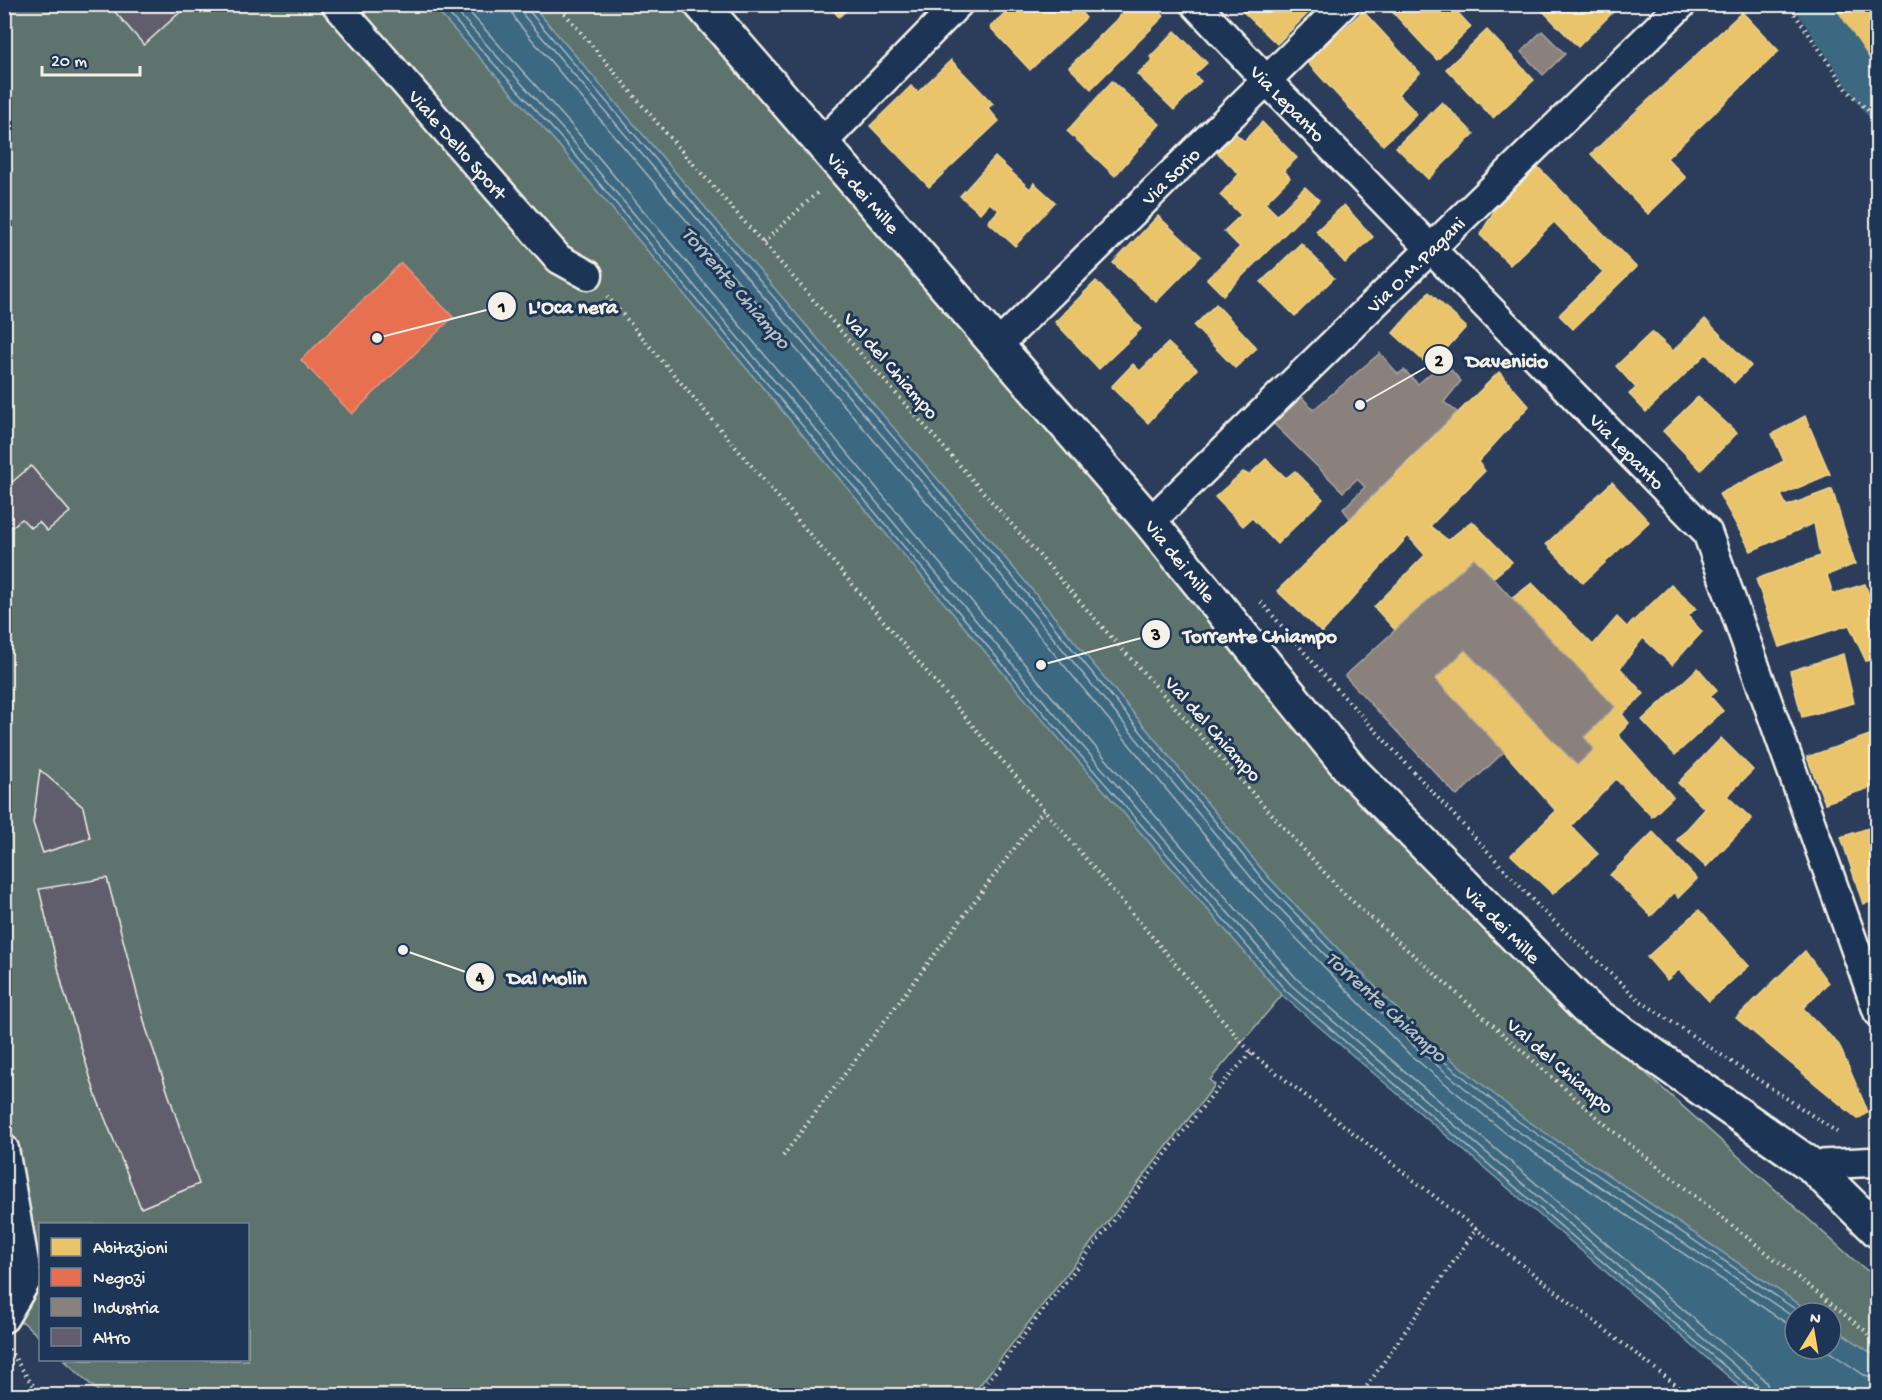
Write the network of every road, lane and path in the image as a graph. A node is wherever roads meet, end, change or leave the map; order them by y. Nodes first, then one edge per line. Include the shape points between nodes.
1 (336, 4) edge
2 (557, 4) edge
3 (701, 4) edge
4 (958, 4) edge
5 (1195, 4) edge
6 (1344, 4) edge
7 (1682, 4) edge
8 (1788, 4) edge
9 (1267, 81) junction
10 (1878, 120) edge
11 (822, 143) junction
12 (813, 196) dead end
13 (763, 243) junction
14 (1431, 249) junction
15 (588, 274) joint
16 (997, 346) junction
17 (1150, 522) junction
18 (1256, 596) dead end
19 (1044, 809) junction
20 (1878, 1012) edge
21 (1251, 1053) junction
22 (1840, 1134) dead end
23 (4, 1149) edge
24 (783, 1156) dead end
25 (1875, 1160) edge
26 (1811, 1165) junction
27 (1478, 1228) junction
28 (1878, 1231) edge
29 (4, 1318) edge
30 (4, 1341) edge
31 (1878, 1341) edge
32 (45, 1395) edge
33 (976, 1395) edge
34 (1360, 1395) edge
35 (1690, 1395) edge

1 - 15 street, Viale Dello Sport via 559,259
2 - 13 path, Val del Chiampo
3 - 11 main road, Via dei Mille
4 - 11 street
5 - 9 street, Via Lepanto
6 - 9 street, Via Sorio
7 - 14 street, Via O.M.Pagani
8 - 10 path via 1848,91
9 - 14 street, Via Lepanto
9 - 16 street, Via Sorio
11 - 16 main road, Via dei Mille
12 - 13 path
13 - 31 path, Val del Chiampo via 1343,893 1613,1131
14 - 17 street, Via O.M.Pagani
14 - 20 street, Via Lepanto via 1707,532
15 - 19 path
16 - 17 main road, Via dei Mille
17 - 26 main road, Via dei Mille via 1351,770 1586,1008
18 - 22 path via 1540,909 1639,1000
19 - 21 path
19 - 24 path
21 - 27 path
21 - 33 path via 1212,1095
23 - 29 street via 27,1279
25 - 26 street
26 - 28 main road, Via dei Mille
27 - 34 path
27 - 35 path
30 - 32 path via 31,1383

